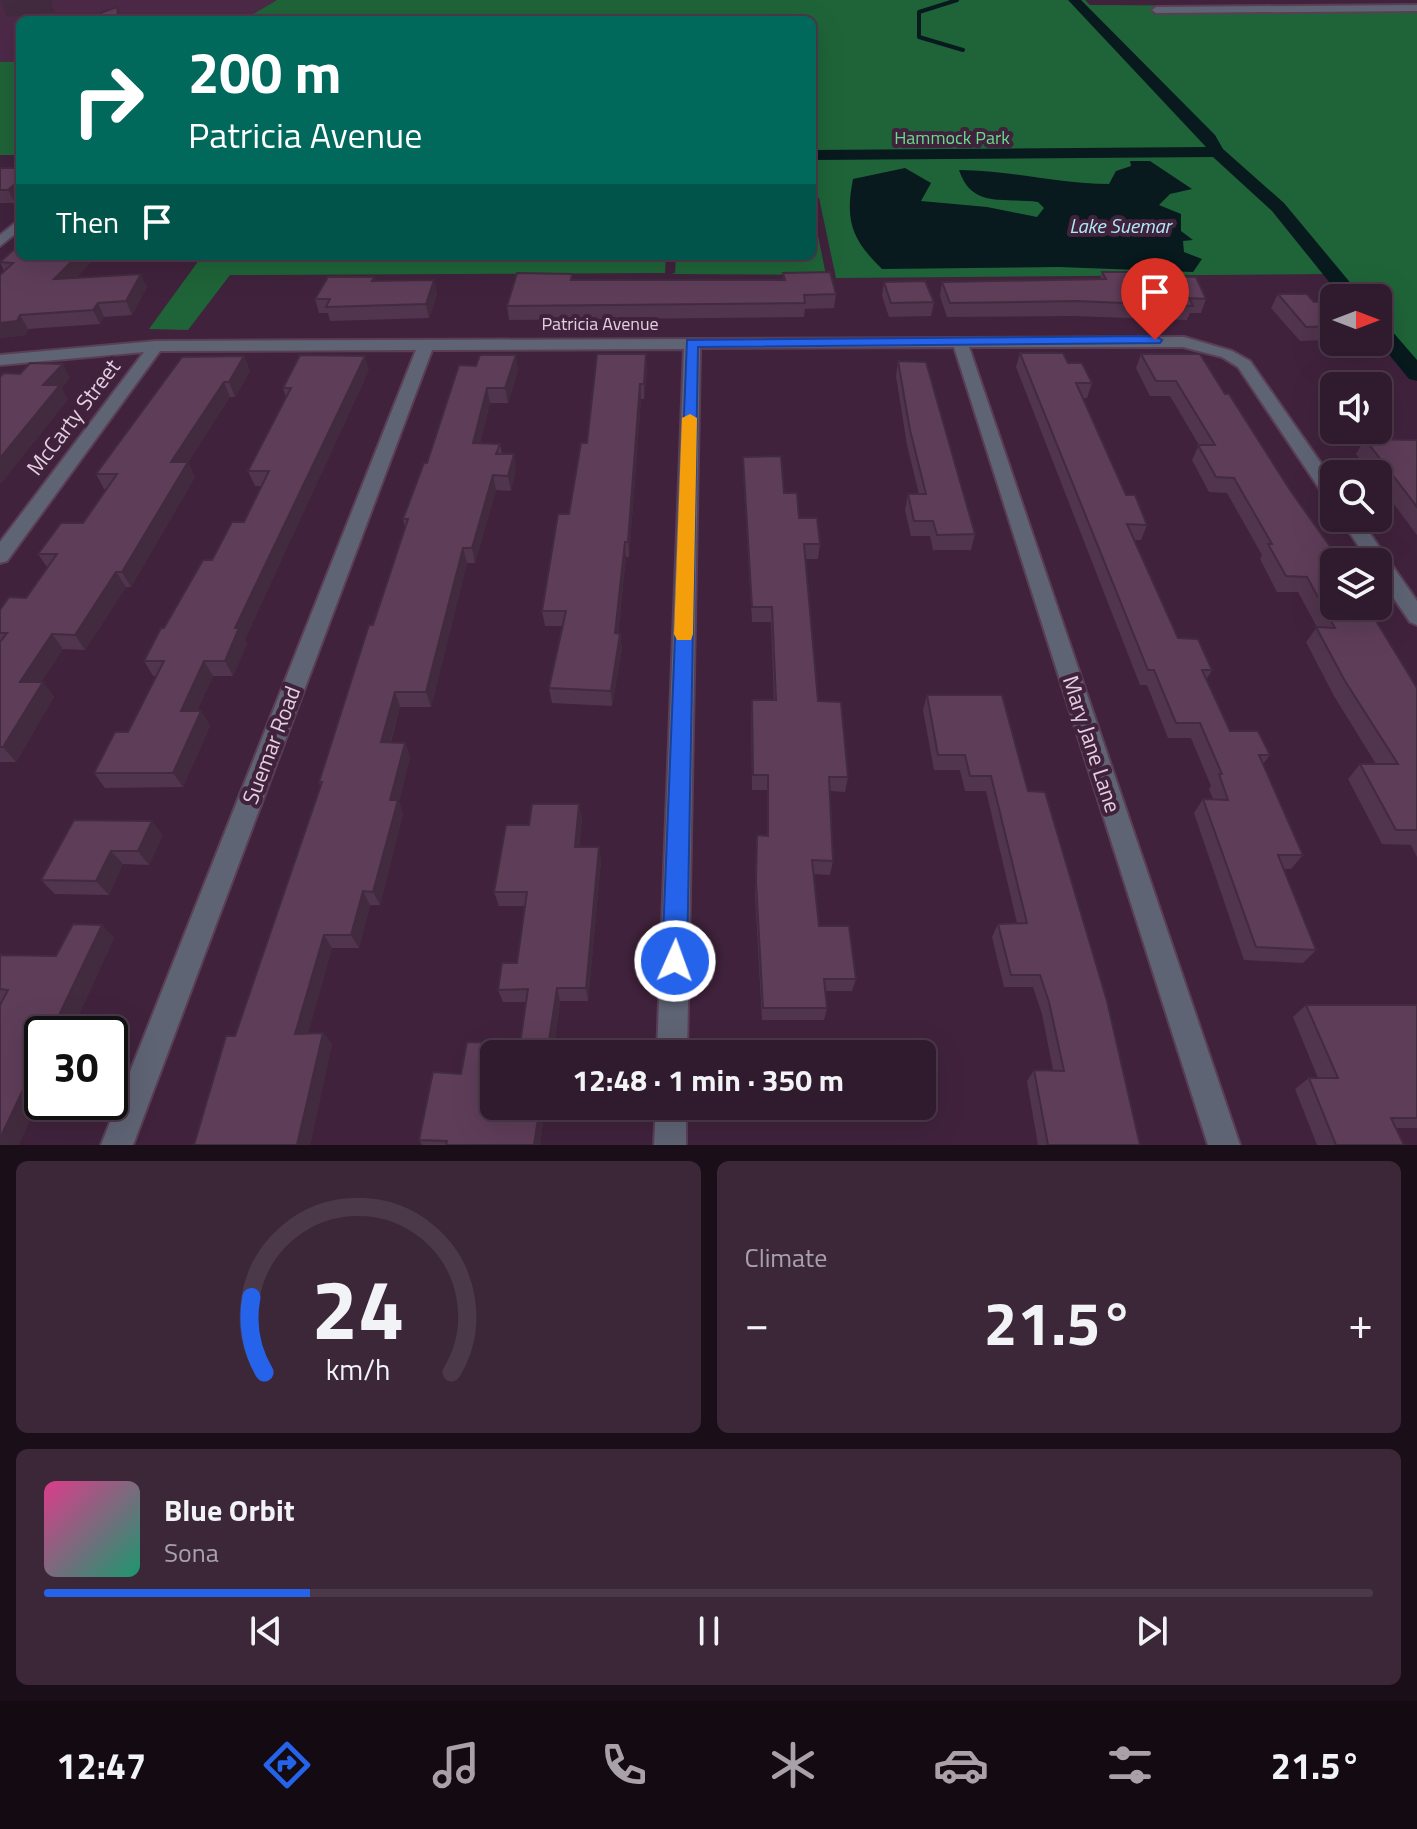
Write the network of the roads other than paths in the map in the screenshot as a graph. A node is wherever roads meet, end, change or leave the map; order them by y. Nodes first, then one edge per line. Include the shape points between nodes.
1 (1223, 0) edge
2 (1233, 7) junction
3 (1417, 8) edge
4 (1156, 10) dead end
5 (16, 225) edge
6 (0, 242) edge
7 (960, 342) junction
8 (692, 343) junction
9 (426, 345) junction
10 (156, 346) junction
11 (0, 360) edge
12 (1320, 475) edge
13 (1359, 532) edge
14 (0, 556) edge
15 (1417, 617) edge
16 (672, 1040) edge
17 (671, 1120) edge
18 (117, 1145) edge
19 (670, 1145) edge
20 (1224, 1145) edge

1 - 2 street
2 - 3 street
2 - 4 street
5 - 6 street
7 - 8 street, Patricia Avenue
7 - 12 street, Patricia Avenue via 1184,342 1227,354 1244,364
7 - 20 street, Mary Jane Lane
8 - 9 street, Patricia Avenue
8 - 16 street
9 - 10 street, Patricia Avenue
9 - 18 street, Suemar Road
10 - 11 street, Patricia Avenue
10 - 14 street, McCarty Street
13 - 15 street
17 - 19 street

